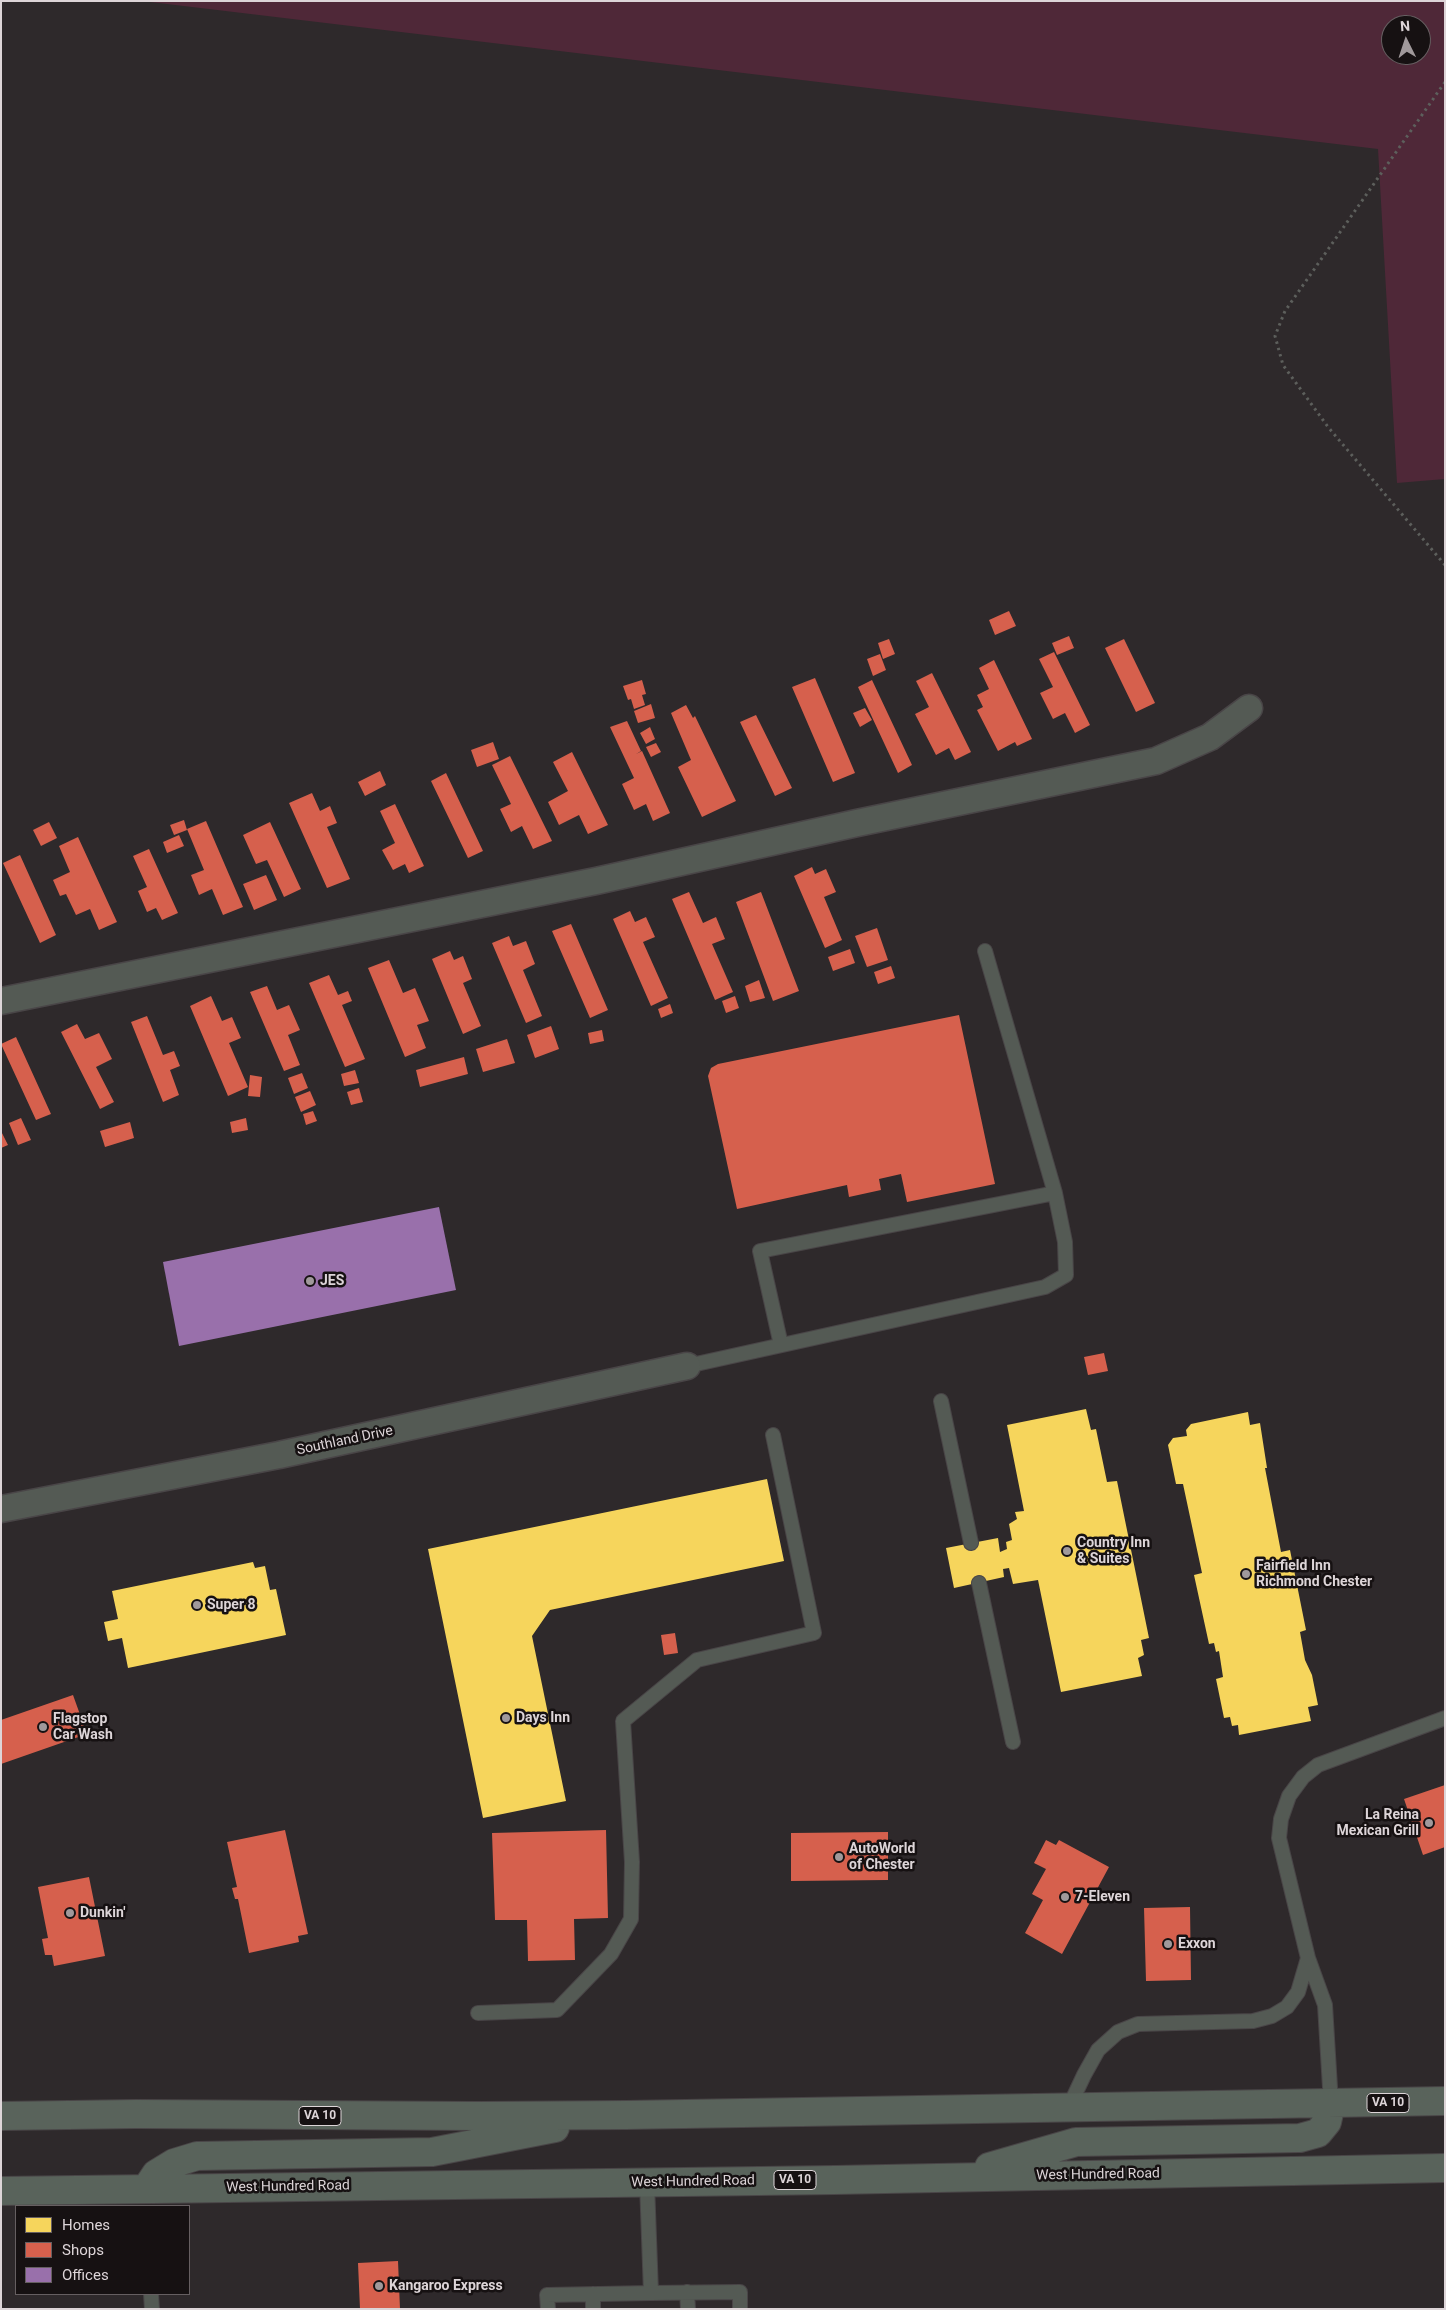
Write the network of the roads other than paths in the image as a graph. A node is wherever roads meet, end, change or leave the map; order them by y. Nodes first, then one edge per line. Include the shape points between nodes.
1 (1249, 708) dead end
2 (985, 951) dead end
3 (1, 1001) edge
4 (1055, 1193) junction
5 (781, 1345) junction
6 (687, 1366) joint
7 (941, 1401) dead end
8 (773, 1435) dead end
9 (1, 1509) edge
10 (971, 1543) dead end
11 (979, 1583) dead end
12 (1445, 1718) edge
13 (1013, 1742) dead end
14 (1308, 1958) junction
15 (478, 2013) dead end
16 (1445, 2101) edge
17 (1331, 2104) junction
18 (1069, 2107) junction
19 (626, 2115) junction
20 (1, 2116) edge
21 (1445, 2168) edge
22 (954, 2178) junction
23 (647, 2183) junction
24 (1, 2191) edge
25 (147, 2198) edge
26 (687, 2292) junction
27 (651, 2293) junction
28 (593, 2294) junction
29 (151, 2295) edge
30 (152, 2309) edge
31 (548, 2309) edge
32 (593, 2309) edge
33 (688, 2309) edge
34 (740, 2309) edge

1 - 3 street via 1210,737 1156,761 596,880
2 - 4 lane
4 - 5 lane via 1065,1242 1066,1275 1045,1288
4 - 5 lane via 760,1251
5 - 6 lane
6 - 9 street, Southland Drive via 279,1455
7 - 10 lane
8 - 15 lane via 814,1633 697,1660 622,1721 632,1862 631,1919 611,1954 557,2010
11 - 13 lane
12 - 14 lane via 1318,1765 1303,1777 1289,1796 1281,1819 1280,1838
14 - 17 lane via 1325,2005
14 - 18 lane via 1298,1992 1287,2007 1272,2016 1253,2020 1138,2024 1118,2032 1098,2050
16 - 17 main road, VA 10
17 - 18 main road, VA 10
17 - 22 main road via 1327,2122 1318,2133 1300,2138 1076,2142
18 - 19 main road, VA 10
19 - 20 main road, VA 10
19 - 25 main road via 432,2152 197,2156 174,2162 156,2174
21 - 22 main road, West Hundred Road / VA 10
22 - 23 main road, West Hundred Road / VA 10
23 - 25 main road, West Hundred Road / VA 10
23 - 27 lane
24 - 25 main road, West Hundred Road / VA 10
26 - 27 lane
26 - 33 lane
26 - 34 lane via 740,2292
27 - 28 lane
28 - 31 lane via 547,2295
28 - 32 lane
29 - 30 lane

